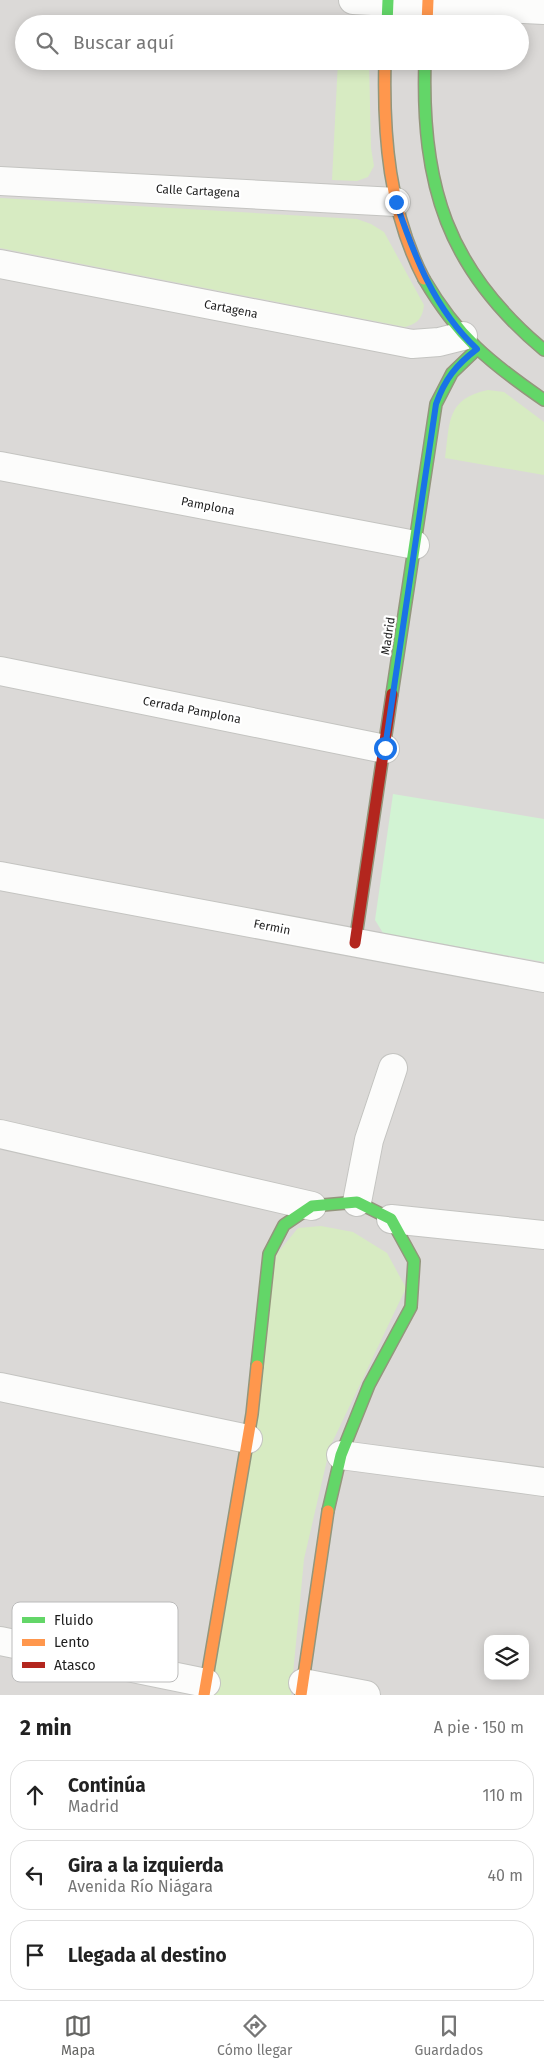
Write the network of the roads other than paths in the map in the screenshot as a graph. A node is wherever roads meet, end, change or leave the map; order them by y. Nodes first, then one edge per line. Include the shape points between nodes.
1 (353, 0) edge
2 (387, 8) edge
3 (427, 9) edge
4 (544, 10) edge
5 (385, 70) edge
6 (425, 70) edge
7 (0, 181) edge
8 (396, 202) junction
9 (0, 264) edge
10 (470, 342) junction
11 (544, 350) edge
12 (544, 400) edge
13 (0, 466) edge
14 (415, 545) junction
15 (0, 671) edge
16 (385, 748) junction
17 (0, 876) edge
18 (355, 943) junction
19 (544, 978) edge
20 (393, 1068) dead end
21 (0, 1134) edge
22 (357, 1202) junction
23 (312, 1206) junction
24 (391, 1219) junction
25 (544, 1235) edge
26 (0, 1387) edge
27 (248, 1439) junction
28 (341, 1455) junction
29 (544, 1482) edge
30 (175, 1682) edge
31 (205, 1689) edge
32 (302, 1689) edge
33 (366, 1695) edge

1 - 2 street
2 - 3 street
3 - 4 street
5 - 8 street via 387,151
6 - 11 street via 427,148 437,198 455,242 482,288 527,338
7 - 8 street, Calle Cartagena
8 - 10 street via 415,258 438,300
9 - 10 street, Cartagena via 412,344
10 - 12 street
10 - 14 street, Madrid via 444,382 436,404
13 - 14 street, Pamplona
14 - 16 street, Madrid
15 - 16 street, Cerrada Pamplona
16 - 18 street, Madrid
17 - 18 street, Fermin
18 - 19 street, Fermin
20 - 22 street via 369,1140
21 - 23 street
22 - 23 street
22 - 24 street
23 - 27 street via 284,1225 269,1254
24 - 25 street
24 - 28 street via 414,1261 411,1307 369,1385
26 - 27 street
27 - 31 street
28 - 29 street
28 - 32 street via 330,1498
30 - 31 street
32 - 33 street

